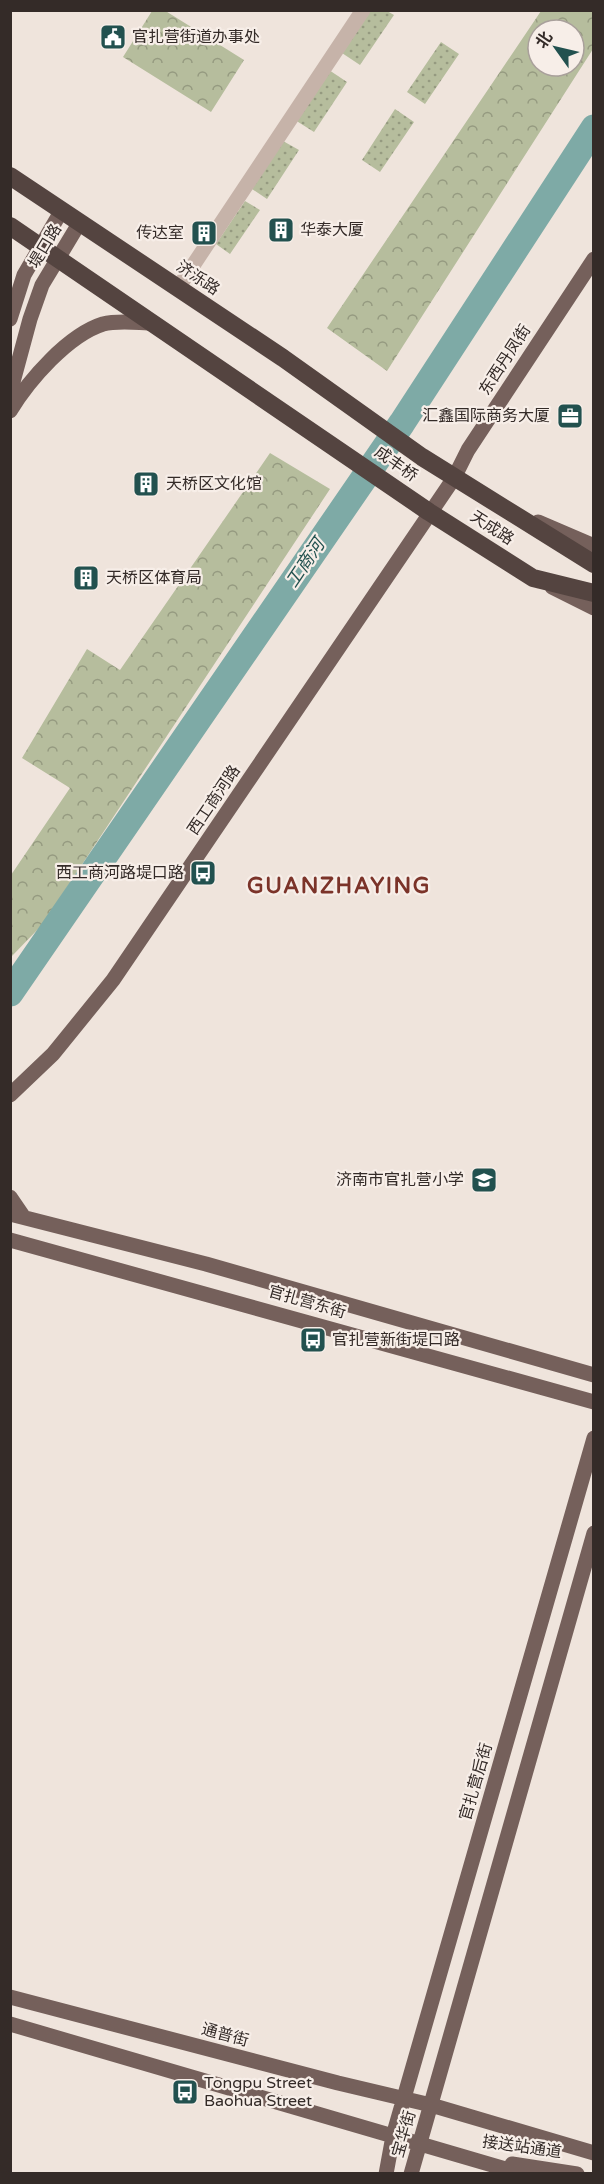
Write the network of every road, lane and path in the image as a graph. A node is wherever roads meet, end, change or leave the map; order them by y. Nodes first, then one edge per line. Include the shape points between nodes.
1 (363, 10) edge
2 (10, 176) edge
3 (62, 210) junction
4 (80, 222) junction
5 (10, 225) edge
6 (40, 245) junction
7 (57, 256) junction
8 (594, 259) edge
9 (178, 288) junction
10 (10, 319) edge
11 (154, 322) junction
12 (10, 393) edge
13 (10, 411) edge
14 (362, 415) joint
15 (454, 477) junction
16 (493, 502) junction
17 (429, 512) junction
18 (594, 546) edge
19 (594, 564) edge
20 (533, 578) junction
21 (594, 593) edge
22 (594, 608) edge
23 (10, 1095) edge
24 (10, 1197) edge
25 (17, 1215) edge
26 (10, 1240) edge
27 (594, 1375) edge
28 (594, 1402) edge
29 (594, 1438) edge
30 (594, 1533) edge
31 (10, 1997) edge
32 (10, 2024) edge
33 (404, 2098) junction
34 (431, 2105) junction
35 (393, 2136) junction
36 (419, 2144) junction
37 (594, 2153) edge
38 (462, 2157) junction
39 (386, 2174) edge
40 (411, 2174) edge
41 (523, 2174) edge
42 (577, 2174) edge

1 - 9 street
2 - 3 highway, 济泺路
3 - 4 highway, 济泺路
3 - 6 main road, 堤口路
4 - 7 main road, 堤口路
4 - 9 highway, 济泺路
5 - 6 highway
6 - 7 highway
6 - 10 main road, 堤口路 via 24,275
7 - 11 highway
7 - 12 main road, 堤口路 via 30,319
8 - 15 main road, 东西丹凤街
9 - 14 highway, 济泺路
11 - 13 main road via 104,324 66,345 28,383
11 - 17 highway, 成丰桥
14 - 15 highway, 成丰桥
15 - 16 highway, 天成路
15 - 17 main road, 东西丹凤街
16 - 18 main road, 天成路
16 - 19 highway, 天成路
17 - 20 highway, 天成路
17 - 23 main road, 西工商河路 via 113,980 52,1054
20 - 21 highway, 天成路
20 - 22 main road, 天成路
24 - 25 main road, 官扎营东街
25 - 27 main road, 官扎营东街 via 206,1264
26 - 28 main road, 官扎营东街
29 - 33 main road, 官扎营后街
30 - 34 main road
31 - 33 main road, 通普街
32 - 35 main road
33 - 34 main road, 通普街
33 - 35 main road, 官扎营后街
34 - 36 main road, 宝华街
34 - 37 main road, 通普街
35 - 36 main road
35 - 39 main road, 宝华街
36 - 38 main road
36 - 40 main road, 宝华街
38 - 41 main road
38 - 42 main road, 接送站通道

